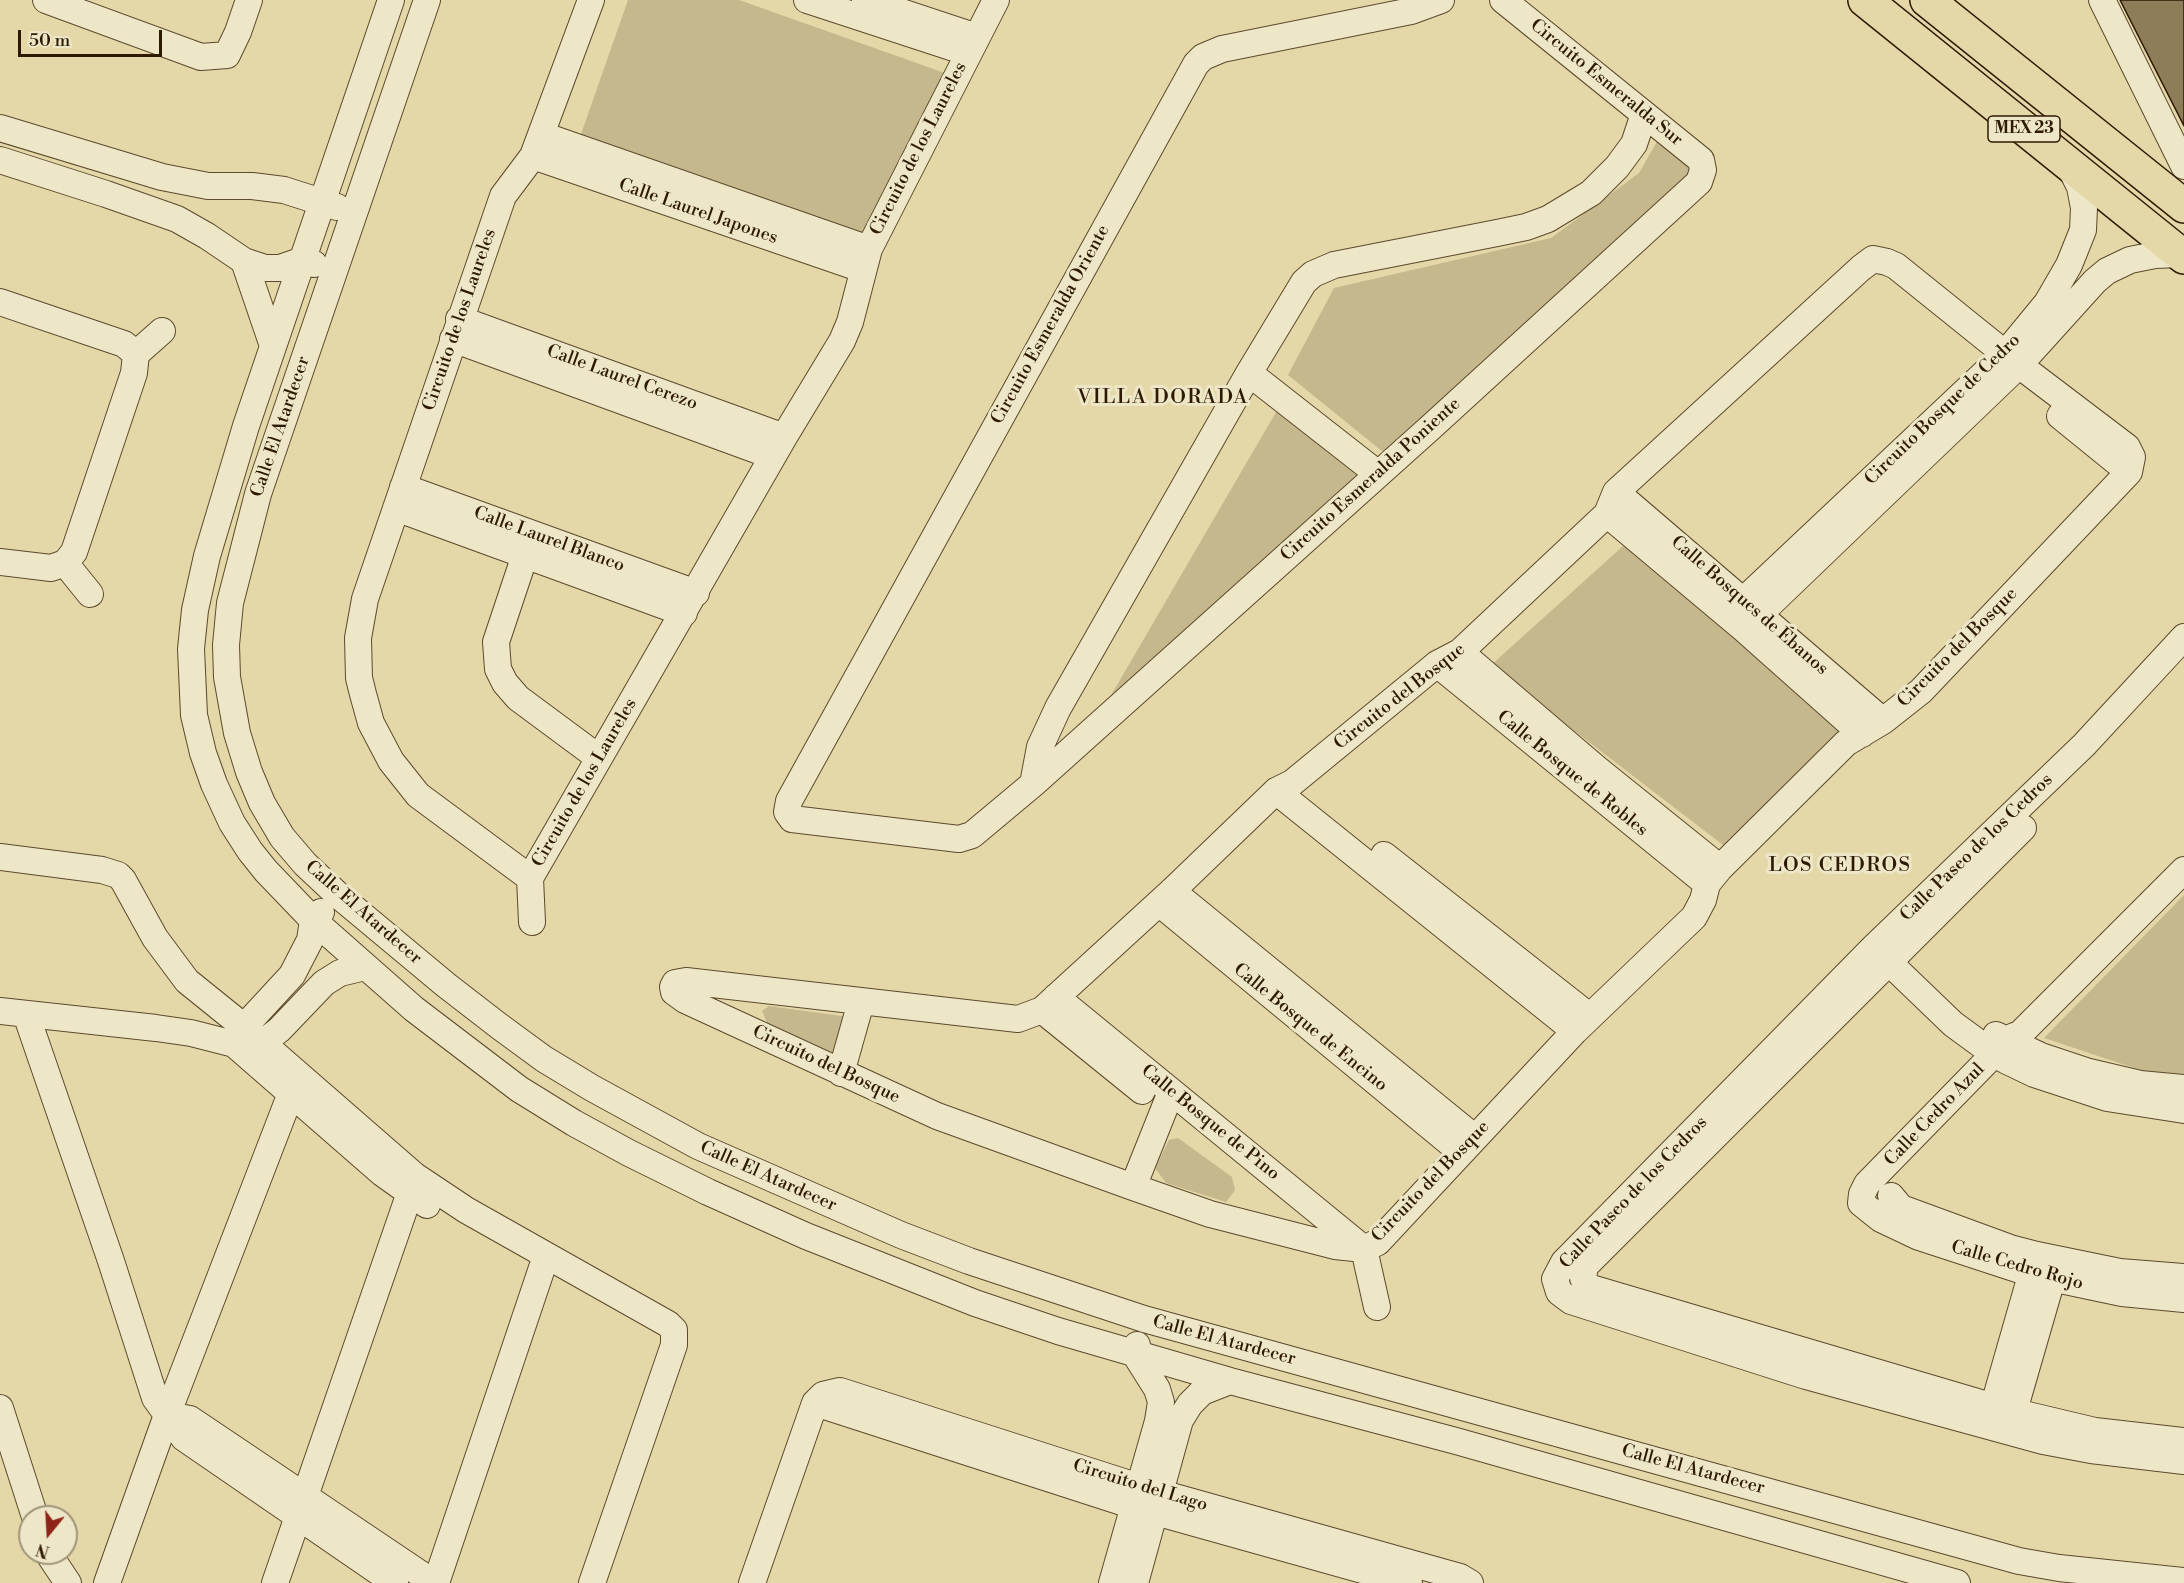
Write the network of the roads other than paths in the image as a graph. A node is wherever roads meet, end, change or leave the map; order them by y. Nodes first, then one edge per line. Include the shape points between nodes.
1 (46, 0) edge
2 (249, 0) edge
3 (391, 0) edge
4 (427, 0) edge
5 (591, 0) edge
6 (807, 0) edge
7 (865, 0) edge
8 (996, 0) edge
9 (1439, 0) edge
10 (1503, 0) edge
11 (1864, 0) edge
12 (1927, 0) edge
13 (2102, 0) edge
14 (973, 45) junction
15 (1644, 114) junction
16 (0, 128) edge
17 (537, 146) junction
18 (0, 160) edge
19 (2184, 166) edge
20 (2070, 167) junction
21 (1703, 170) joint
22 (322, 202) junction
23 (2184, 206) edge
24 (354, 213) junction
25 (2182, 256) edge
26 (865, 259) junction
27 (303, 260) junction
28 (244, 261) junction
29 (335, 270) junction
30 (0, 302) edge
31 (2055, 309) junction
32 (456, 329) junction
33 (162, 331) dead end
34 (273, 346) junction
35 (136, 354) junction
36 (2007, 365) junction
37 (1249, 373) junction
38 (779, 447) junction
39 (1378, 474) junction
40 (400, 498) junction
41 (1611, 503) junction
42 (529, 544) junction
43 (0, 562) edge
44 (65, 563) junction
45 (90, 594) dead end
46 (690, 603) junction
47 (1744, 615) junction
48 (2184, 638) edge
49 (1460, 652) junction
50 (2184, 659) edge
51 (1437, 664) junction
52 (1872, 728) junction
53 (2090, 750) junction
54 (599, 758) junction
55 (1590, 776) junction
56 (1033, 784) junction
57 (1284, 787) junction
58 (966, 838) joint
59 (0, 857) edge
60 (2184, 870) edge
61 (1714, 876) junction
62 (530, 878) junction
63 (338, 895) junction
64 (1165, 897) junction
65 (313, 920) junction
66 (532, 922) dead end
67 (1888, 948) junction
68 (365, 967) junction
69 (861, 1002) junction
70 (1049, 1004) junction
71 (0, 1011) edge
72 (26, 1014) junction
73 (1582, 1023) junction
74 (247, 1038) junction
75 (2009, 1047) junction
76 (841, 1073) junction
77 (294, 1085) junction
78 (2110, 1088) junction
79 (2184, 1088) edge
80 (1168, 1100) junction
81 (2184, 1110) edge
82 (1726, 1111) junction
83 (1468, 1145) junction
84 (412, 1185) junction
85 (1133, 1187) junction
86 (1891, 1196) junction
87 (823, 1202) junction
88 (1861, 1203) junction
89 (806, 1236) junction
90 (1335, 1246) junction
91 (1364, 1250) junction
92 (543, 1264) junction
93 (2045, 1267) junction
94 (2184, 1277) edge
95 (1582, 1278) junction
96 (1557, 1286) junction
97 (2184, 1299) edge
98 (1377, 1307) dead end
99 (1144, 1319) junction
100 (1135, 1354) junction
101 (1810, 1365) junction
102 (1230, 1381) junction
103 (1465, 1407) junction
104 (0, 1408) edge
105 (167, 1415) junction
106 (2001, 1419) junction
107 (1456, 1441) junction
108 (2184, 1441) edge
109 (2184, 1461) edge
110 (1147, 1500) junction
111 (31, 1505) edge
112 (301, 1506) junction
113 (56, 1565) edge
114 (2057, 1576) edge
115 (2184, 1581) edge
116 (68, 1583) edge
117 (107, 1583) edge
118 (275, 1583) edge
119 (395, 1583) edge
120 (435, 1583) edge
121 (592, 1583) edge
122 (752, 1583) edge
123 (1113, 1583) edge
124 (1135, 1583) edge
125 (1409, 1583) edge
126 (1470, 1583) edge
127 (1957, 1583) edge

1 - 2 street via 201,57 227,55
3 - 22 street, Calle El Atardecer
4 - 24 street, Calle El Atardecer
5 - 17 street, Circuito de los Laureles
6 - 14 street
7 - 14 street
8 - 14 street, Circuito de los Laureles
9 - 58 street, Circuito Esmeralda Oriente via 1411,11 1222,49 1196,64 789,801 787,812 792,819
10 - 15 street, Circuito Esmeralda Sur
11 - 20 main road, MEX 23
12 - 23 main road, MEX 23
13 - 19 street
14 - 26 street, Circuito de los Laureles
15 - 21 street, Circuito Esmeralda Sur via 1701,160
15 - 37 street via 1634,144 1617,167 1591,193 1548,219 1334,265 1313,274 1298,291
16 - 22 street via 162,177 208,186 284,190
17 - 26 street, Calle Laurel Japones
17 - 32 street, Circuito de los Laureles via 503,196
18 - 28 street via 177,219
20 - 25 main road, MEX 23
20 - 31 street, Circuito Bosque de Cedro via 2080,187 2083,230
21 - 39 street, Circuito Esmeralda Poniente via 1699,182
22 - 24 street
22 - 27 street, Calle El Atardecer
24 - 29 street, Calle El Atardecer
25 - 31 street, Circuito Bosque de Cedro via 2130,260 2107,271 2081,295
26 - 38 street, Circuito de los Laureles via 842,340
27 - 28 street via 280,268
27 - 29 street
27 - 34 street, Calle El Atardecer
28 - 34 street
29 - 63 street, Calle El Atardecer via 258,494 230,603 226,645 237,733 262,803 282,837
30 - 35 street via 124,344
31 - 36 street, Circuito Bosque de Cedro
32 - 38 street, Calle Laurel Cerezo
32 - 40 street, Circuito de los Laureles
33 - 35 street
34 - 65 street, Calle El Atardecer via 207,556 195,610 191,680 203,753 232,824 266,872
35 - 44 street via 134,373 74,552
36 - 41 street, Circuito del Bosque via 1896,266 1873,259
36 - 47 street, Circuito Bosque de Cedro
36 - 52 street, Circuito del Bosque via 2127,447 2132,457 2129,472 1921,691
37 - 39 street
37 - 56 street via 1058,708 1040,747
38 - 46 street, Circuito de los Laureles
39 - 56 street, Circuito Esmeralda Poniente
40 - 42 street, Calle Laurel Blanco
40 - 62 street, Circuito de los Laureles via 365,599 358,638 360,678 371,723 391,761 418,795
41 - 47 street, Calle Bosques de Ébanos
41 - 49 street, Circuito del Bosque
42 - 46 street, Calle Laurel Blanco
42 - 54 street via 496,642 498,669 518,698
43 - 44 street via 51,568
44 - 45 street
46 - 54 street, Circuito de los Laureles
47 - 52 street, Calle Bosques de Ébanos
48 - 53 street, Calle Paseo de los Cedros
49 - 51 street, Circuito del Bosque
49 - 55 street, Calle Bosque de Robles
50 - 53 street, Calle Paseo de los Cedros
51 - 55 street, Calle Bosque de Robles
51 - 57 street, Circuito del Bosque
52 - 61 street, Circuito del Bosque via 1846,743
53 - 67 street, Calle Paseo de los Cedros
54 - 62 street, Circuito de los Laureles
55 - 61 street, Calle Bosque de Robles
56 - 58 street, Circuito Esmeralda Poniente
57 - 64 street, Circuito del Bosque
57 - 73 street
59 - 74 street via 118,875 155,938 187,981
60 - 75 street, Calle Cedro Azul
61 - 73 street, Circuito del Bosque via 1694,917
62 - 66 street
63 - 65 street
63 - 87 street, Calle El Atardecer via 446,985 544,1059 654,1124
64 - 70 street, Circuito del Bosque
64 - 83 street, Calle Bosque de Encino
65 - 68 street, Calle El Atardecer
65 - 74 street via 310,940 292,975
67 - 75 street via 1937,1009
67 - 82 street, Calle Paseo de los Cedros
68 - 74 street via 340,973 324,983 279,1030
68 - 89 street, Calle El Atardecer via 474,1057 574,1123 708,1192
69 - 70 street, Circuito del Bosque via 1018,1019
69 - 76 street
69 - 76 street, Circuito del Bosque via 686,981 673,987 685,999
70 - 80 street, Calle Bosque de Pino
71 - 72 street
72 - 74 street
72 - 105 street via 155,1398
73 - 83 street, Circuito del Bosque
74 - 77 street
75 - 78 street via 2034,1074
75 - 86 street, Calle Cedro Azul via 1894,1176
75 - 88 street, Calle Cedro Azul via 1867,1184
76 - 85 street, Circuito del Bosque via 937,1116
77 - 84 street via 382,1173
77 - 105 street
78 - 79 street
78 - 81 street
80 - 85 street
80 - 90 street, Calle Bosque de Pino
80 - 91 street, Calle Bosque de Pino
82 - 95 street, Calle Paseo de los Cedros via 1585,1266
82 - 96 street, Calle Paseo de los Cedros via 1564,1262 1555,1280
83 - 91 street, Circuito del Bosque via 1378,1242
84 - 92 street via 466,1210
84 - 112 street
85 - 90 street, Circuito del Bosque via 1210,1214
86 - 88 street
86 - 93 street, Calle Cedro Rojo via 1901,1208 2010,1248
87 - 89 street
87 - 99 street, Calle El Atardecer via 969,1262
88 - 93 street, Calle Cedro Rojo via 1881,1219 1919,1237
89 - 100 street, Calle El Atardecer via 975,1303
90 - 91 street, Circuito del Bosque
91 - 98 street
92 - 120 street
92 - 121 street via 674,1330 674,1345
93 - 94 street, Calle Cedro Rojo
93 - 97 street, Calle Cedro Rojo via 2122,1293
93 - 106 street
95 - 96 street
95 - 101 street, Calle Paseo de los Cedros via 1592,1288
96 - 101 street, Calle Paseo de los Cedros via 1564,1298 1571,1301
99 - 100 street
99 - 103 street, Calle El Atardecer
100 - 102 street, Calle El Atardecer
100 - 110 street via 1161,1402
101 - 106 street, Calle Paseo de los Cedros
102 - 107 street, Calle El Atardecer
102 - 110 street via 1202,1392 1190,1404
103 - 107 street
103 - 114 street, Calle El Atardecer via 2019,1561
104 - 111 street
105 - 112 street via 184,1438
105 - 117 street
106 - 108 street, Calle Paseo de los Cedros
106 - 109 street, Calle Paseo de los Cedros via 2091,1450
107 - 127 street, Calle El Atardecer
110 - 122 street, Circuito del Lago via 850,1393 831,1392 815,1403
110 - 123 street
110 - 124 street
110 - 125 street, Circuito del Lago
110 - 126 street, Circuito del Lago via 1460,1577
112 - 118 street
112 - 119 street
112 - 120 street
113 - 116 street
114 - 115 street, Calle El Atardecer

